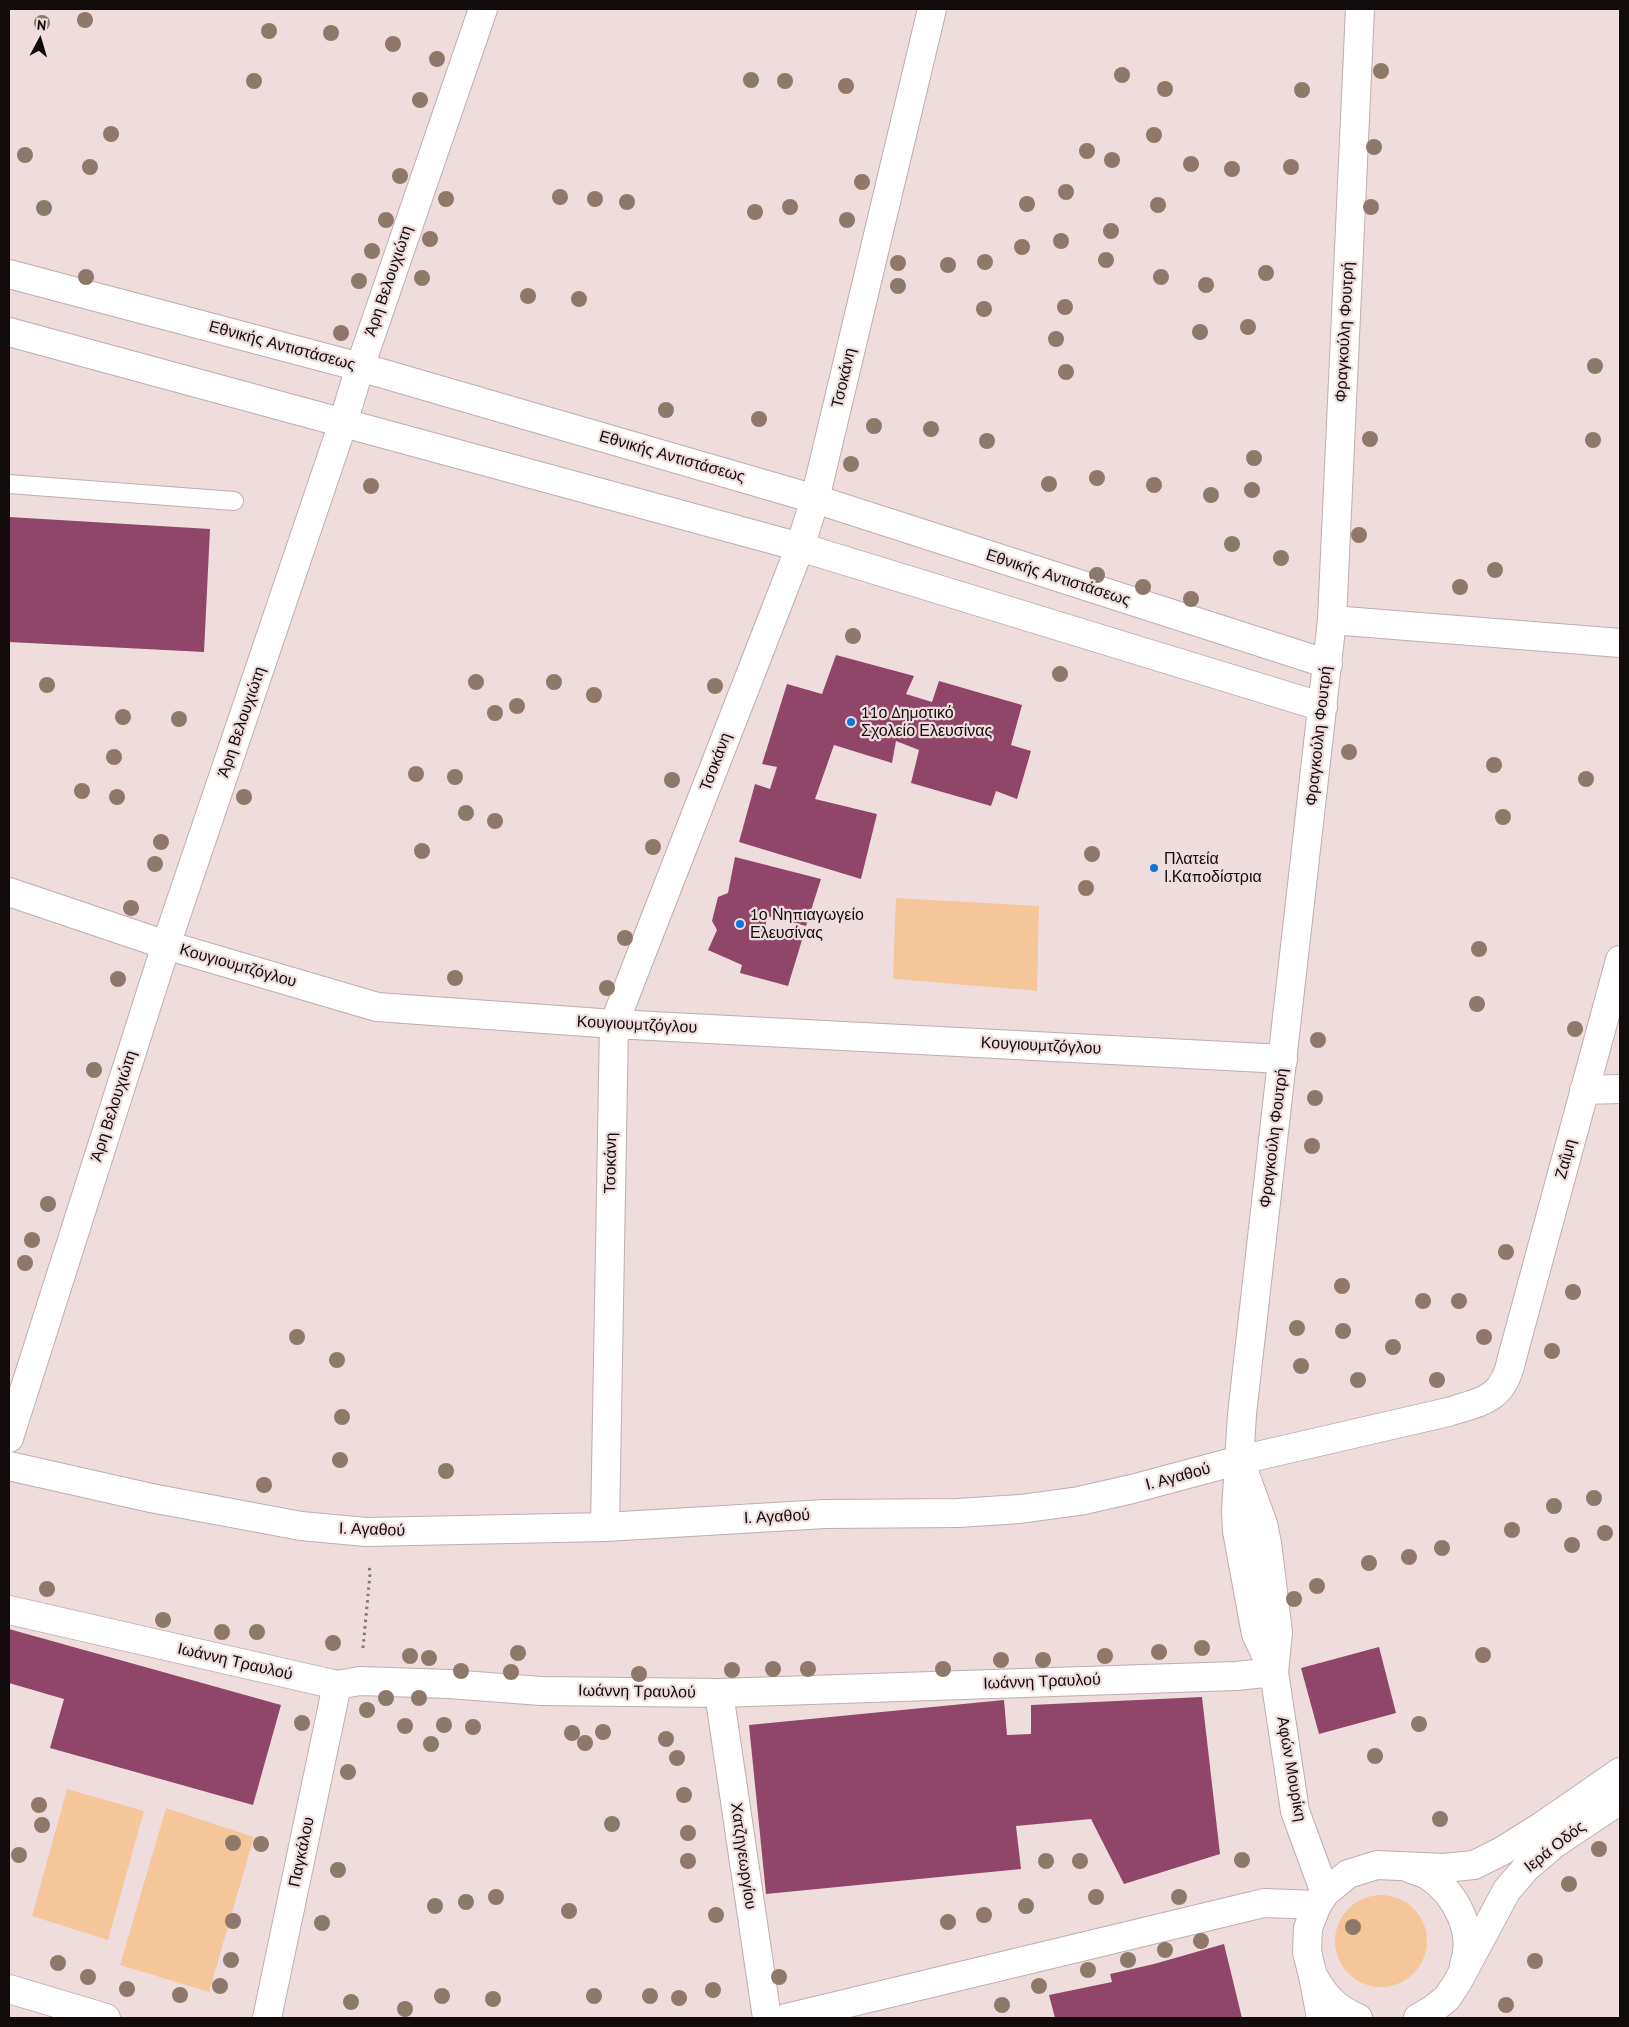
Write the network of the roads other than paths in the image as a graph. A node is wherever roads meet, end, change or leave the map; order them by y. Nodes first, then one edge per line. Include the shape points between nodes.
1 (484, 9) edge
2 (932, 9) edge
3 (1360, 9) edge
4 (9, 274) edge
5 (9, 332) edge
6 (360, 367) junction
7 (343, 424) junction
8 (9, 484) edge
9 (815, 499) junction
10 (234, 501) dead end
11 (800, 547) junction
12 (1332, 620) junction
13 (1620, 643) edge
14 (1328, 664) junction
15 (1323, 706) junction
16 (9, 892) edge
17 (166, 945) junction
18 (1620, 960) edge
19 (614, 1024) junction
20 (1283, 1059) junction
21 (1620, 1089) edge
22 (1584, 1090) junction
23 (1512, 1358) joint
24 (9, 1438) edge
25 (1240, 1460) junction
26 (9, 1466) edge
27 (1263, 1524) joint
28 (605, 1527) junction
29 (1240, 1549) joint
30 (9, 1610) edge
31 (1274, 1672) junction
32 (348, 1683) junction
33 (719, 1693) junction
34 (1620, 1772) edge
35 (1620, 1800) edge
36 (1406, 1866) junction
37 (1321, 1899) junction
38 (1313, 1976) junction
39 (1457, 1983) junction
40 (9, 1989) edge
41 (106, 2018) edge
42 (267, 2018) edge
43 (767, 2018) edge
44 (786, 2018) edge
45 (1320, 2018) edge
46 (1358, 2018) edge
47 (1418, 2018) edge

1 - 6 street, Άρη Βελουχιώτη
2 - 9 street, Τσοκάνη
3 - 12 street, Φραγκούλη Φουτρή
4 - 6 street, Εθνικής Αντιστάσεως
5 - 7 street
6 - 7 street, Άρη Βελουχιώτη
6 - 9 street, Εθνικής Αντιστάσεως
7 - 11 street
7 - 17 street, Άρη Βελουχιώτη
8 - 10 lane
9 - 11 street, Τσοκάνη
9 - 14 street, Εθνικής Αντιστάσεως
11 - 15 street
11 - 19 street, Τσοκάνη
12 - 13 street
12 - 14 street, Φραγκούλη Φουτρή
14 - 15 street, Φραγκούλη Φουτρή
15 - 20 street, Φραγκούλη Φουτρή
16 - 17 street, Κουγιουμτζόγλου
17 - 19 street, Κουγιουμτζόγλου via 377,1007
17 - 24 street, Άρη Βελουχιώτη
18 - 22 street, Ζαΐμη
19 - 20 street, Κουγιουμτζόγλου
19 - 28 street, Τσοκάνη
20 - 25 street, Φραγκούλη Φουτρή via 1242,1414
21 - 22 street
22 - 23 street, Ζαΐμη
23 - 25 street, Ι. Αγαθού via 1509,1373 1498,1392 1481,1402
25 - 27 street, Φραγκούλη Φουτρή
25 - 28 street, Ι. Αγαθού via 1079,1501 1020,1509 826,1514
25 - 29 street, Φραγκούλη Φουτρή via 1236,1510
26 - 28 street, Ι. Αγαθού via 301,1526 366,1532
27 - 31 street, Αφών Μουρίκη via 1278,1632
29 - 31 street, Αφών Μουρίκη via 1256,1634
30 - 32 street, Ιωάννη Τραυλού
31 - 33 street, Ιωάννη Τραυλού via 1236,1676
31 - 37 street, Αφών Μουρίκη via 1295,1811
32 - 33 street, Ιωάννη Τραυλού via 450,1684 541,1691
32 - 42 street, Παγκάλου
33 - 43 street, Χατζηγεωργίου
34 - 36 street, Ιερά Οδός via 1534,1831 1474,1865 1444,1868
35 - 39 street, Ιερά Οδός via 1554,1844 1526,1868 1507,1890
36 - 37 street, Ιερά Οδός via 1378,1865 1348,1874
36 - 39 street, Ιερά Οδός via 1428,1876 1447,1892 1460,1912 1467,1936 1466,1960
37 - 38 street, Ιερά Οδός via 1308,1928 1307,1952
37 - 44 street via 1264,1903
38 - 45 street, Ιερά Οδός
38 - 46 street, Ιερά Οδός via 1326,1997 1345,2013
39 - 47 street, Ιερά Οδός via 1447,1998
40 - 41 street

